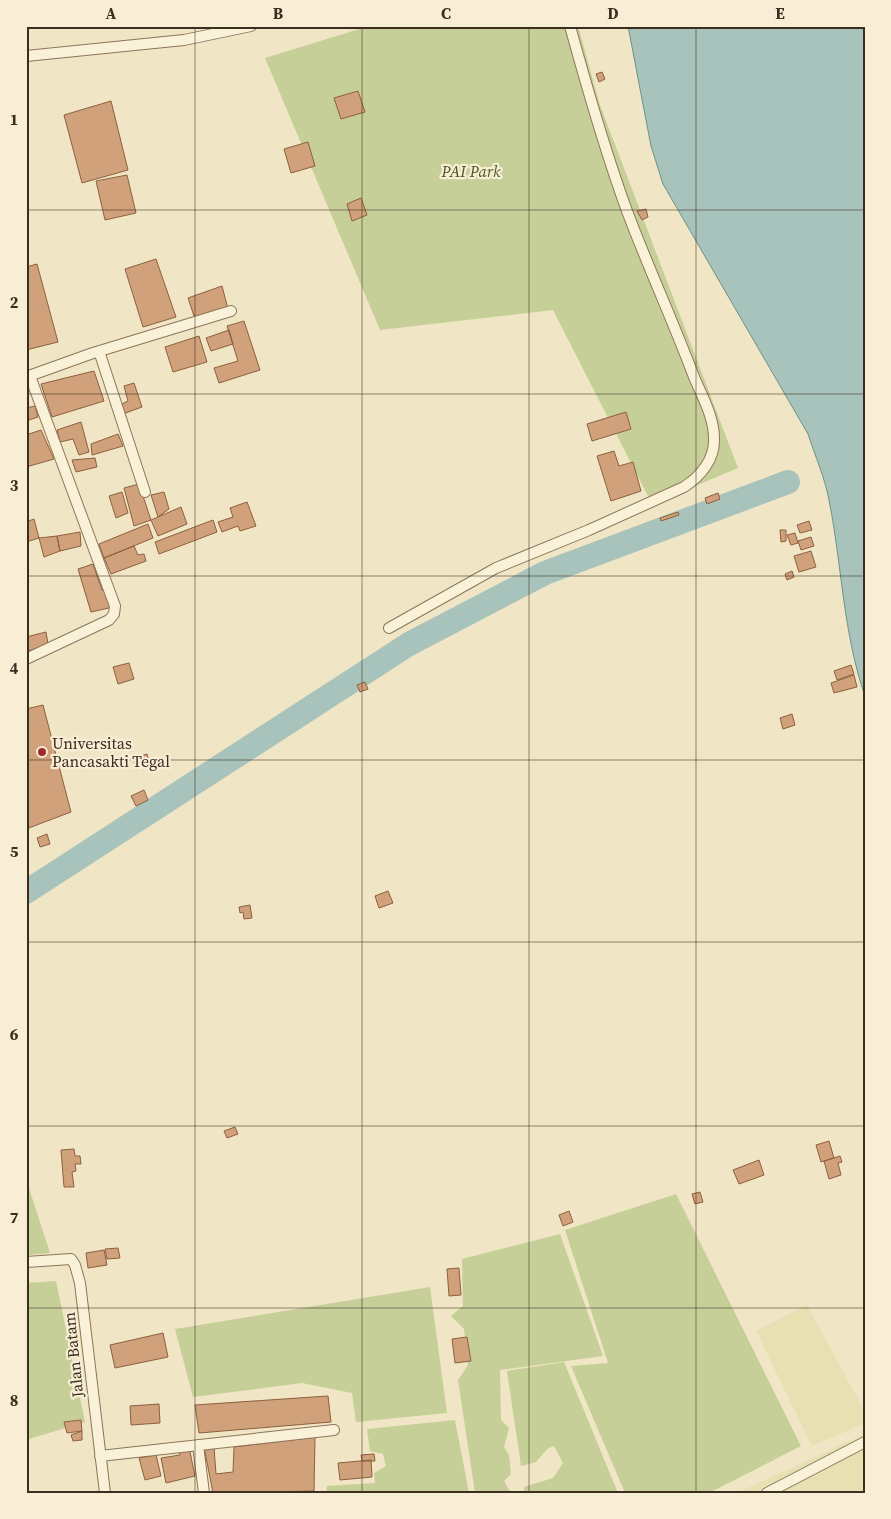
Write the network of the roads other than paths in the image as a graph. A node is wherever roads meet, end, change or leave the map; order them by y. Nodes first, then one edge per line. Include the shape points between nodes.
1 (251, 26) edge
2 (570, 26) edge
3 (26, 56) edge
4 (231, 311) dead end
5 (99, 351) junction
6 (28, 377) edge
7 (145, 492) dead end
8 (389, 628) dead end
9 (26, 659) edge
10 (26, 1262) edge
11 (334, 1430) dead end
12 (865, 1442) edge
13 (198, 1445) junction
14 (100, 1456) junction
15 (105, 1493) edge
16 (204, 1493) edge
17 (766, 1493) edge

1 - 3 street via 184,40
2 - 8 street via 627,212 709,416 714,436 711,456 701,474 684,487 496,568
4 - 5 street
5 - 6 street
5 - 7 street
6 - 9 street via 115,606 109,620
10 - 14 street, Jalan Batam via 71,1259 75,1265 80,1283
11 - 13 street
12 - 17 street
13 - 14 street
13 - 16 street
14 - 15 street, Jalan Batam

